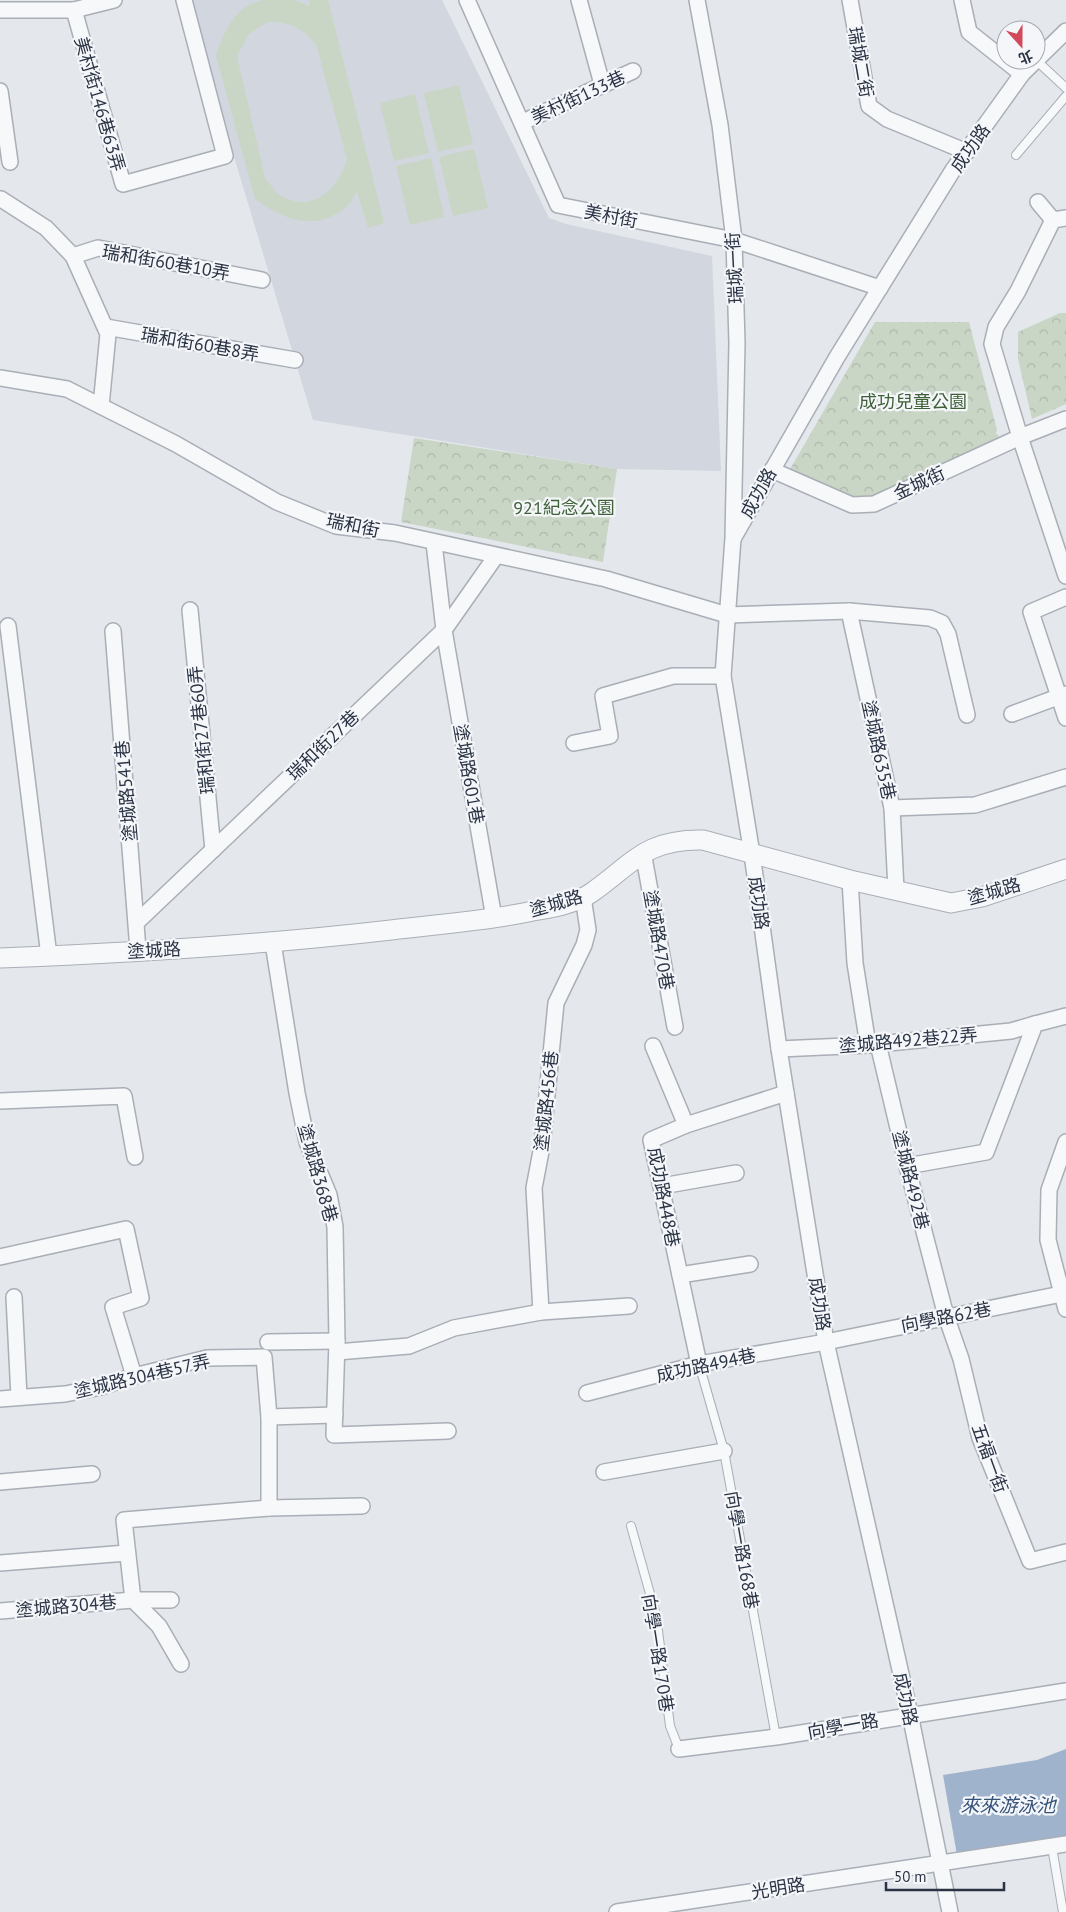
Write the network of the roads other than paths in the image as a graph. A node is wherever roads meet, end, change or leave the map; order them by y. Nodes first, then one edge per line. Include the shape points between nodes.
1 (114, 0) edge
2 (184, 0) edge
3 (467, 0) edge
4 (579, 0) edge
5 (697, 0) edge
6 (850, 0) edge
7 (962, 0) edge
8 (0, 10) edge
9 (74, 10) junction
10 (1066, 31) edge
11 (1046, 52) edge
12 (1046, 69) edge
13 (1027, 70) edge
14 (633, 71) dead end
15 (1022, 74) junction
16 (602, 84) junction
17 (1066, 88) edge
18 (0, 91) edge
19 (1066, 96) edge
20 (523, 122) junction
21 (967, 152) junction
22 (1016, 155) dead end
23 (10, 162) dead end
24 (1, 199) dead end
25 (1038, 202) dead end
26 (1059, 219) edge
27 (734, 240) junction
28 (73, 256) junction
29 (262, 280) dead end
30 (880, 288) junction
31 (106, 327) junction
32 (295, 360) dead end
33 (0, 378) edge
34 (101, 406) junction
35 (1066, 420) edge
36 (1020, 437) junction
37 (772, 470) junction
38 (733, 538) junction
39 (434, 543) junction
40 (496, 556) junction
41 (1066, 576) edge
42 (1066, 597) edge
43 (190, 610) dead end
44 (849, 611) junction
45 (728, 615) junction
46 (8, 626) dead end
47 (444, 630) junction
48 (113, 631) dead end
49 (723, 676) junction
50 (1062, 695) edge
51 (1012, 714) dead end
52 (967, 715) dead end
53 (1066, 718) edge
54 (574, 743) dead end
55 (1066, 777) edge
56 (892, 808) junction
57 (213, 850) junction
58 (643, 852) junction
59 (752, 854) junction
60 (1066, 869) edge
61 (850, 880) junction
62 (896, 890) junction
63 (583, 897) junction
64 (494, 918) junction
65 (137, 922) junction
66 (273, 943) junction
67 (138, 950) junction
68 (49, 956) junction
69 (0, 958) edge
70 (1066, 1016) edge
71 (1035, 1024) junction
72 (675, 1027) dead end
73 (873, 1044) junction
74 (653, 1046) dead end
75 (779, 1049) junction
76 (786, 1093) junction
77 (0, 1100) edge
78 (686, 1125) junction
79 (1066, 1142) edge
80 (135, 1157) dead end
81 (1063, 1158) edge
82 (907, 1166) junction
83 (736, 1173) dead end
84 (662, 1186) junction
85 (0, 1257) edge
86 (750, 1264) dead end
87 (680, 1275) junction
88 (14, 1298) dead end
89 (1065, 1299) edge
90 (629, 1306) dead end
91 (541, 1312) junction
92 (946, 1316) junction
93 (268, 1342) dead end
94 (826, 1342) junction
95 (337, 1346) junction
96 (699, 1364) junction
97 (134, 1376) junction
98 (587, 1393) dead end
99 (19, 1397) junction
100 (0, 1399) edge
101 (335, 1415) junction
102 (269, 1417) junction
103 (448, 1431) dead end
104 (724, 1451) junction
105 (604, 1472) dead end
106 (92, 1474) dead end
107 (0, 1482) edge
108 (362, 1506) dead end
109 (268, 1508) junction
110 (631, 1526) dead end
111 (1066, 1552) edge
112 (127, 1553) junction
113 (0, 1563) edge
114 (132, 1600) junction
115 (172, 1600) dead end
116 (0, 1611) edge
117 (181, 1664) dead end
118 (1066, 1691) edge
119 (910, 1714) junction
120 (776, 1737) junction
121 (679, 1749) joint
122 (1059, 1846) edge
123 (940, 1864) junction
124 (1063, 1906) edge
125 (618, 1912) edge
126 (950, 1912) edge

1 - 9 street
2 - 9 street, 美村街146巷63弄 via 225,156 123,184
3 - 20 street, 美村街
4 - 16 street
5 - 27 street, 瑞城一街 via 720,124
6 - 21 street, 瑞城二街 via 869,106 888,119
7 - 15 street via 969,32
8 - 9 street
10 - 11 street, 成功路
12 - 17 lane
13 - 15 street, 成功路
14 - 16 street, 美村街133巷
15 - 21 street, 成功路
16 - 20 street, 美村街133巷
18 - 23 street
19 - 22 lane
20 - 27 street, 美村街 via 558,205
21 - 30 street, 成功路
24 - 28 street via 46,228
25 - 26 street
26 - 36 street via 996,327 992,344
27 - 30 street, 美村街
27 - 38 street, 瑞城一街 via 737,343
28 - 29 street, 瑞和街60巷10弄 via 98,248
28 - 31 street
30 - 37 street, 成功路
31 - 32 street, 瑞和街60巷8弄
31 - 34 street
33 - 34 street, 瑞和街 via 68,388
34 - 39 street, 瑞和街 via 278,502 336,526
35 - 36 street, 金城街
36 - 37 street, 金城街 via 874,504 852,505
36 - 41 street
37 - 38 street, 成功路
38 - 45 street, 成功路
39 - 40 street, 瑞和街
39 - 47 street, 塗城路601巷
40 - 45 street, 瑞和街 via 606,579
40 - 47 street, 瑞和街27巷
42 - 50 street via 1031,612
43 - 57 street, 瑞和街27巷60弄
44 - 45 street, 瑞和街
44 - 52 street, 瑞和街 via 908,614 942,623 948,634
44 - 56 street, 塗城路635巷
45 - 49 street, 成功路
46 - 68 street
47 - 57 street, 瑞和街27巷
47 - 64 street, 塗城路601巷
48 - 65 street, 塗城路541巷
49 - 54 street via 673,676 603,696 610,736
49 - 59 street, 成功路
50 - 51 street
50 - 53 street
55 - 56 street via 975,805
56 - 62 street, 塗城路635巷
57 - 65 street, 瑞和街27巷
58 - 59 street, 塗城路 via 697,840
58 - 63 street, 塗城路
58 - 72 street, 塗城路470巷
59 - 61 street, 塗城路
59 - 75 street, 成功路
60 - 62 street, 塗城路 via 982,897 951,902
61 - 62 street, 塗城路
61 - 73 street, 塗城路492巷 via 855,963
63 - 64 street, 塗城路 via 544,909
63 - 91 street, 塗城路456巷 via 588,930 556,1003 542,1146 534,1188
64 - 66 street, 塗城路
65 - 67 street, 塗城路541巷
66 - 67 street, 塗城路
66 - 95 street, 塗城路368巷 via 297,1093 308,1142 328,1195 335,1227
67 - 68 street, 塗城路
68 - 69 street, 塗城路
70 - 71 street, 塗城路492巷22弄
71 - 73 street, 塗城路492巷22弄 via 1011,1031
71 - 82 street via 986,1152
73 - 75 street, 塗城路492巷22弄
73 - 82 street, 塗城路492巷
74 - 78 street
75 - 76 street, 成功路
76 - 78 street, 成功路448巷
76 - 94 street, 成功路
77 - 80 street via 124,1096
78 - 84 street, 成功路448巷 via 651,1140
79 - 81 street
81 - 89 street via 1049,1190 1048,1240
82 - 92 street, 塗城路492巷
83 - 84 street
84 - 87 street, 成功路448巷
85 - 97 street via 126,1229 141,1298 113,1307
86 - 87 street
87 - 96 street, 成功路448巷
88 - 99 street
89 - 92 street, 向學路62巷
90 - 91 street
91 - 95 street via 454,1328 409,1346
92 - 94 street, 向學路62巷
92 - 111 street, 五福一街 via 961,1359 980,1438 1030,1561
93 - 95 street
94 - 96 street, 成功路494巷
94 - 119 street, 成功路
95 - 101 street, 塗城路368巷
96 - 98 street, 成功路494巷
96 - 104 lane, 向學一路168巷
97 - 99 street, 塗城路304巷57弄 via 102,1387 65,1394
97 - 102 street, 塗城路304巷57弄 via 207,1358 264,1357
99 - 100 street, 塗城路304巷57弄
101 - 102 street
101 - 103 street, 塗城路368巷 via 334,1435
102 - 109 street, 塗城路304巷57弄
104 - 105 street
104 - 120 lane, 向學一路168巷
106 - 107 street
108 - 109 street
109 - 112 street via 124,1520
110 - 121 lane, 向學一路170巷 via 656,1615 670,1726
112 - 113 street
112 - 114 street
114 - 115 street, 塗城路304巷
114 - 116 street, 塗城路304巷
114 - 117 street, 塗城路304巷 via 159,1626
118 - 119 street, 向學一路
119 - 120 street, 向學一路
119 - 123 street, 成功路
120 - 121 street, 向學一路
122 - 123 street, 光明路
122 - 124 lane
123 - 125 street, 光明路
123 - 126 street, 成功路

